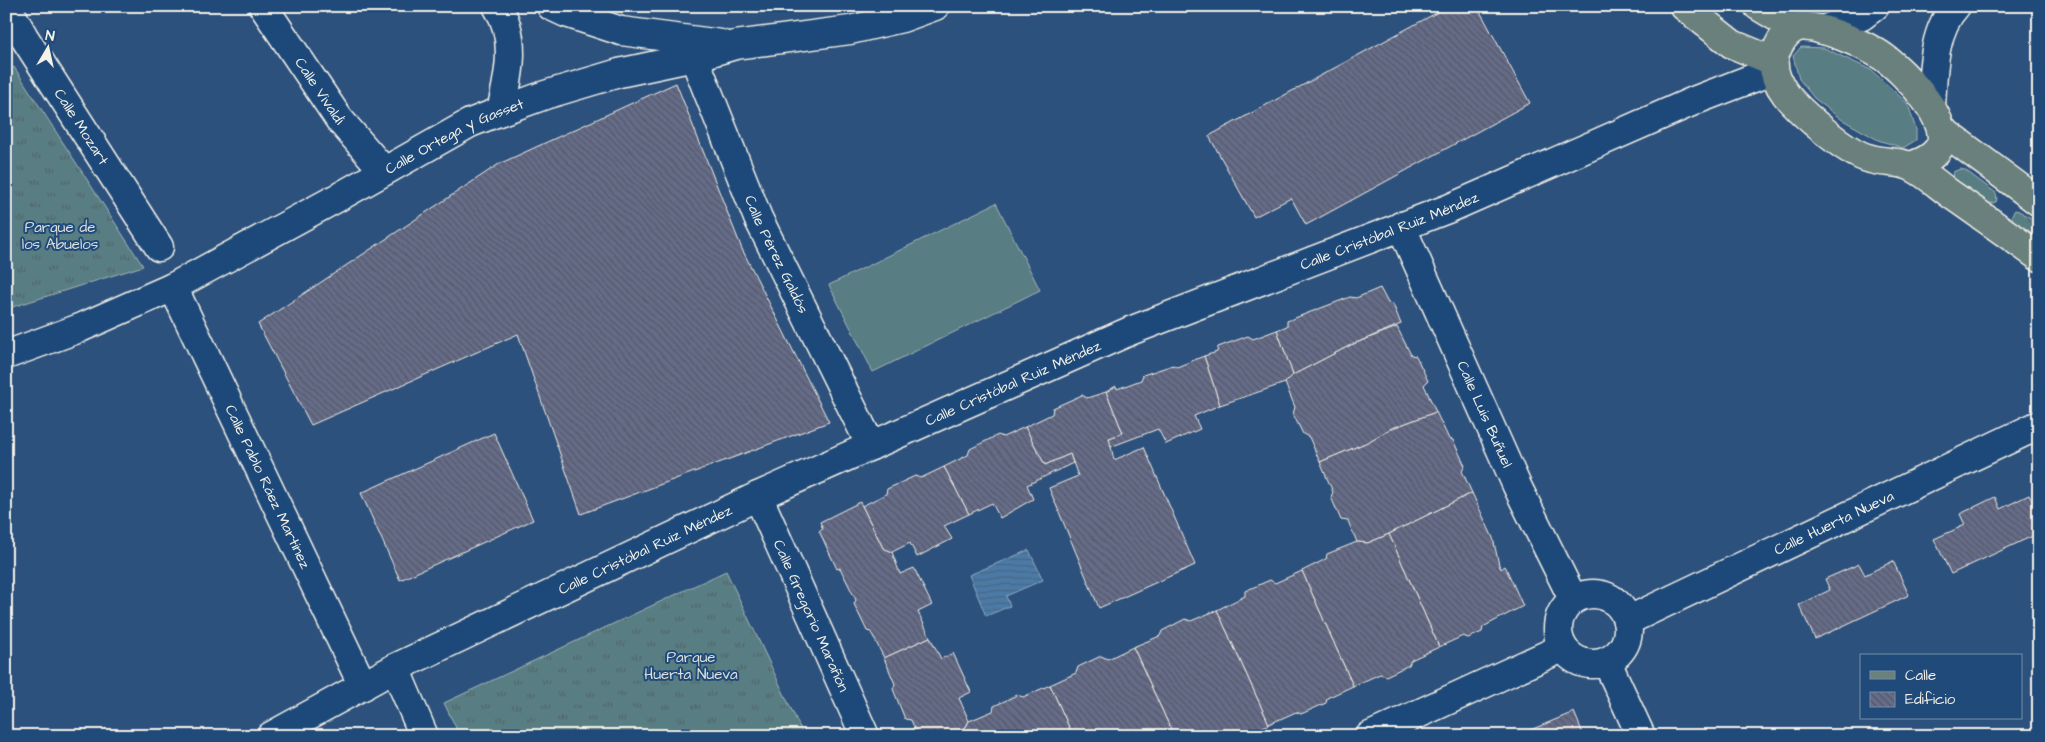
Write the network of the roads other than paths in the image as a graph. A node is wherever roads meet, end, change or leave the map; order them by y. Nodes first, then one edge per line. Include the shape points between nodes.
1 (6, 6) edge
2 (263, 6) edge
3 (497, 6) edge
4 (551, 6) edge
5 (935, 6) edge
6 (1684, 6) edge
7 (1758, 6) edge
8 (1875, 6) edge
9 (1956, 6) edge
10 (899, 12) edge
11 (1809, 29) junction
12 (735, 45) junction
13 (694, 57) junction
14 (1774, 66) junction
15 (501, 111) junction
16 (1937, 119) junction
17 (1911, 166) junction
18 (384, 171) junction
19 (2039, 202) edge
20 (1401, 226) junction
21 (158, 248) dead end
22 (2039, 257) edge
23 (173, 287) junction
24 (6, 355) edge
25 (2039, 425) edge
26 (871, 446) junction
27 (758, 496) junction
28 (1573, 600) junction
29 (1627, 620) junction
30 (1562, 648) junction
31 (1607, 662) junction
32 (395, 668) junction
33 (363, 686) junction
34 (271, 736) edge
35 (424, 736) edge
36 (864, 736) edge
37 (1370, 736) edge
38 (1641, 736) edge

1 - 21 street, Calle Mozart
2 - 18 street, Calle Vivaldi via 339,119
3 - 15 street via 507,26 510,63
4 - 12 street via 621,31
5 - 10 street, Calle Ortega y Gasset
6 - 14 main road via 1732,44
7 - 11 main road
8 - 11 street via 1862,16
9 - 16 street via 1940,32 1934,69
10 - 12 street, Calle Ortega y Gasset via 850,30
11 - 14 main road via 1780,41
11 - 16 main road via 1859,44 1886,58 1910,81
12 - 13 street, Calle Ortega y Gasset
13 - 15 street, Calle Ortega y Gasset via 619,73
13 - 26 street, Calle Pérez Galdós via 758,218
14 - 17 main road via 1783,90 1804,114 1834,139 1869,159
14 - 20 street, Calle Cristóbal Ruiz Méndez via 1450,208
15 - 18 street, Calle Ortega y Gasset via 470,123
16 - 17 main road via 1939,147 1927,160
16 - 19 main road
17 - 22 main road
18 - 23 street, Calle Ortega y Gasset
20 - 26 street, Calle Cristóbal Ruiz Méndez via 1130,330
20 - 28 street, Calle Luis Buñuel via 1517,486
23 - 24 street, Calle Ortega y Gasset via 80,328
23 - 33 street, Calle Pablo Ráez Martínez
25 - 29 street, Calle Huerta Nueva
26 - 27 street, Calle Cristóbal Ruiz Méndez
27 - 32 street, Calle Cristóbal Ruiz Méndez
27 - 36 street, Calle Gregorio Marañón
28 - 29 street via 1586,594 1599,594 1612,599
28 - 30 street via 1563,609 1558,622
29 - 31 street via 1625,645
30 - 31 street via 1569,656 1587,665
30 - 37 street
31 - 38 street
32 - 33 street, Calle Cristóbal Ruiz Méndez
32 - 35 street
33 - 34 street, Calle Cristóbal Ruiz Méndez

